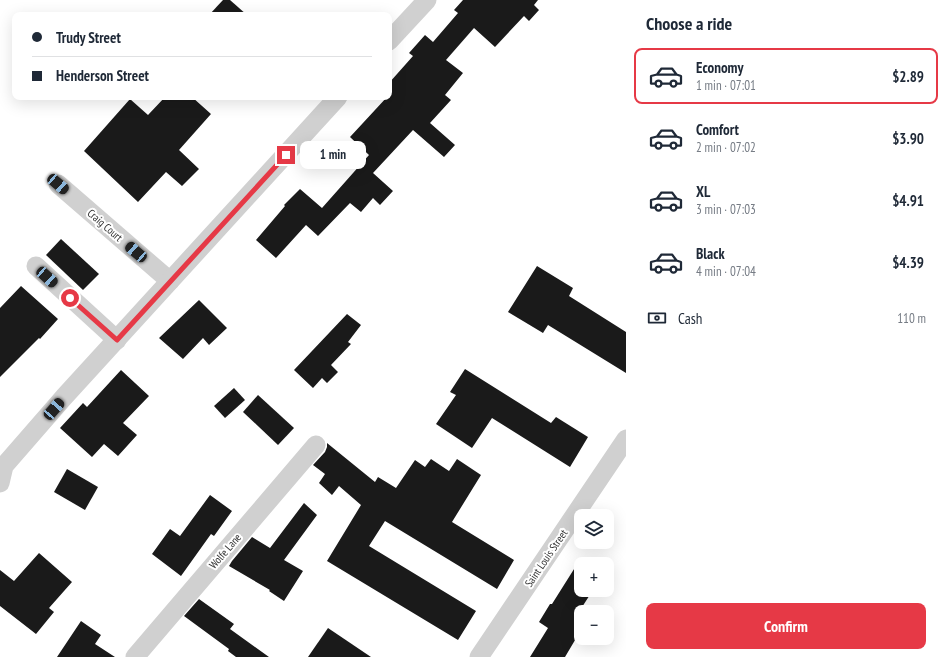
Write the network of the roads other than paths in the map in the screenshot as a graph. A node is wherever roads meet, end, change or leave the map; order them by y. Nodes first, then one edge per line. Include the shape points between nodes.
1 (426, 0) edge
2 (392, 38) edge
3 (335, 100) edge
4 (58, 184) dead end
5 (36, 266) dead end
6 (170, 281) junction
7 (117, 340) junction
8 (626, 439) edge
9 (316, 445) dead end
10 (0, 483) edge
11 (134, 657) edge
12 (479, 657) edge

1 - 2 street
3 - 6 street
4 - 6 street, Craig Court
5 - 7 street
6 - 7 street
7 - 10 street via 4,466
8 - 12 street, Saint Louis Street
9 - 11 street, Wolfe Lane

